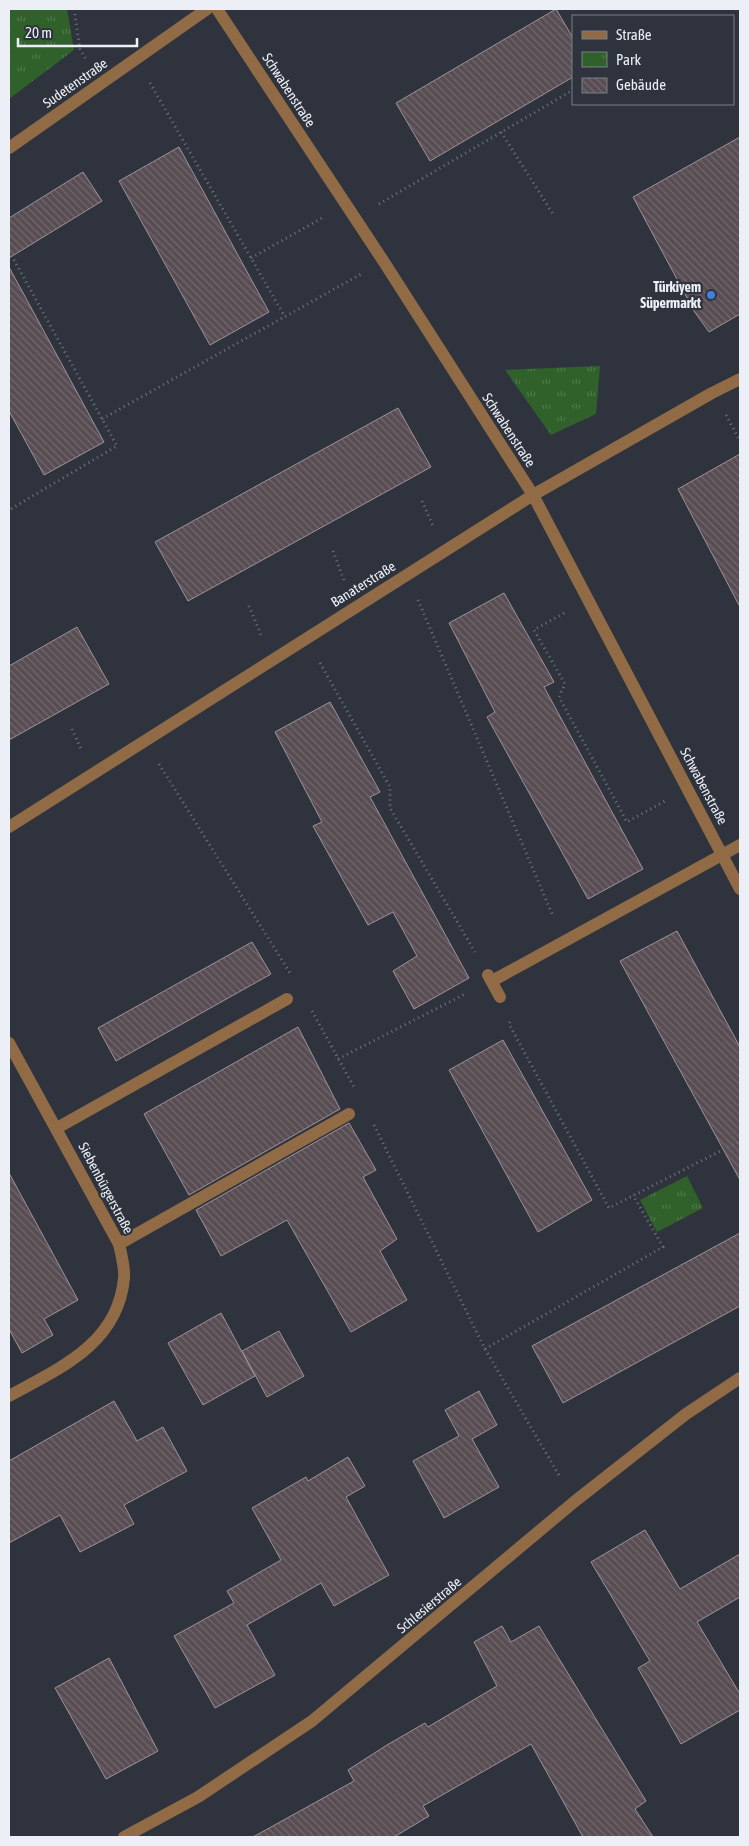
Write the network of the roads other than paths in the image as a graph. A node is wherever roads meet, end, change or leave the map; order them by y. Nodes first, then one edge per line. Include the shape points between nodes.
1 (207, 9) edge
2 (217, 9) edge
3 (9, 148) edge
4 (740, 379) edge
5 (533, 495) junction
6 (9, 827) edge
7 (740, 845) edge
8 (723, 854) junction
9 (740, 889) edge
10 (500, 996) road end
11 (287, 1000) dead end
12 (9, 1043) edge
13 (349, 1114) dead end
14 (57, 1128) junction
15 (119, 1244) junction
16 (740, 1378) edge
17 (9, 1396) edge
18 (124, 1837) edge

1 - 3 street, Sudetenstraße
2 - 5 street, Schwabenstraße
4 - 5 street, Banaterstraße
5 - 6 street, Banaterstraße
5 - 8 street, Schwabenstraße
7 - 8 street
8 - 9 street, Schwabenstraße
8 - 10 street via 564,942 490,978
11 - 14 street
12 - 14 street, Siebenbürgerstraße
13 - 15 street
14 - 15 street, Siebenbürgerstraße
15 - 17 street, Siebenbürgerstraße via 123,1284 120,1301 104,1332 72,1362
16 - 18 street, Schlesierstraße via 686,1414 588,1490 312,1721 198,1797

